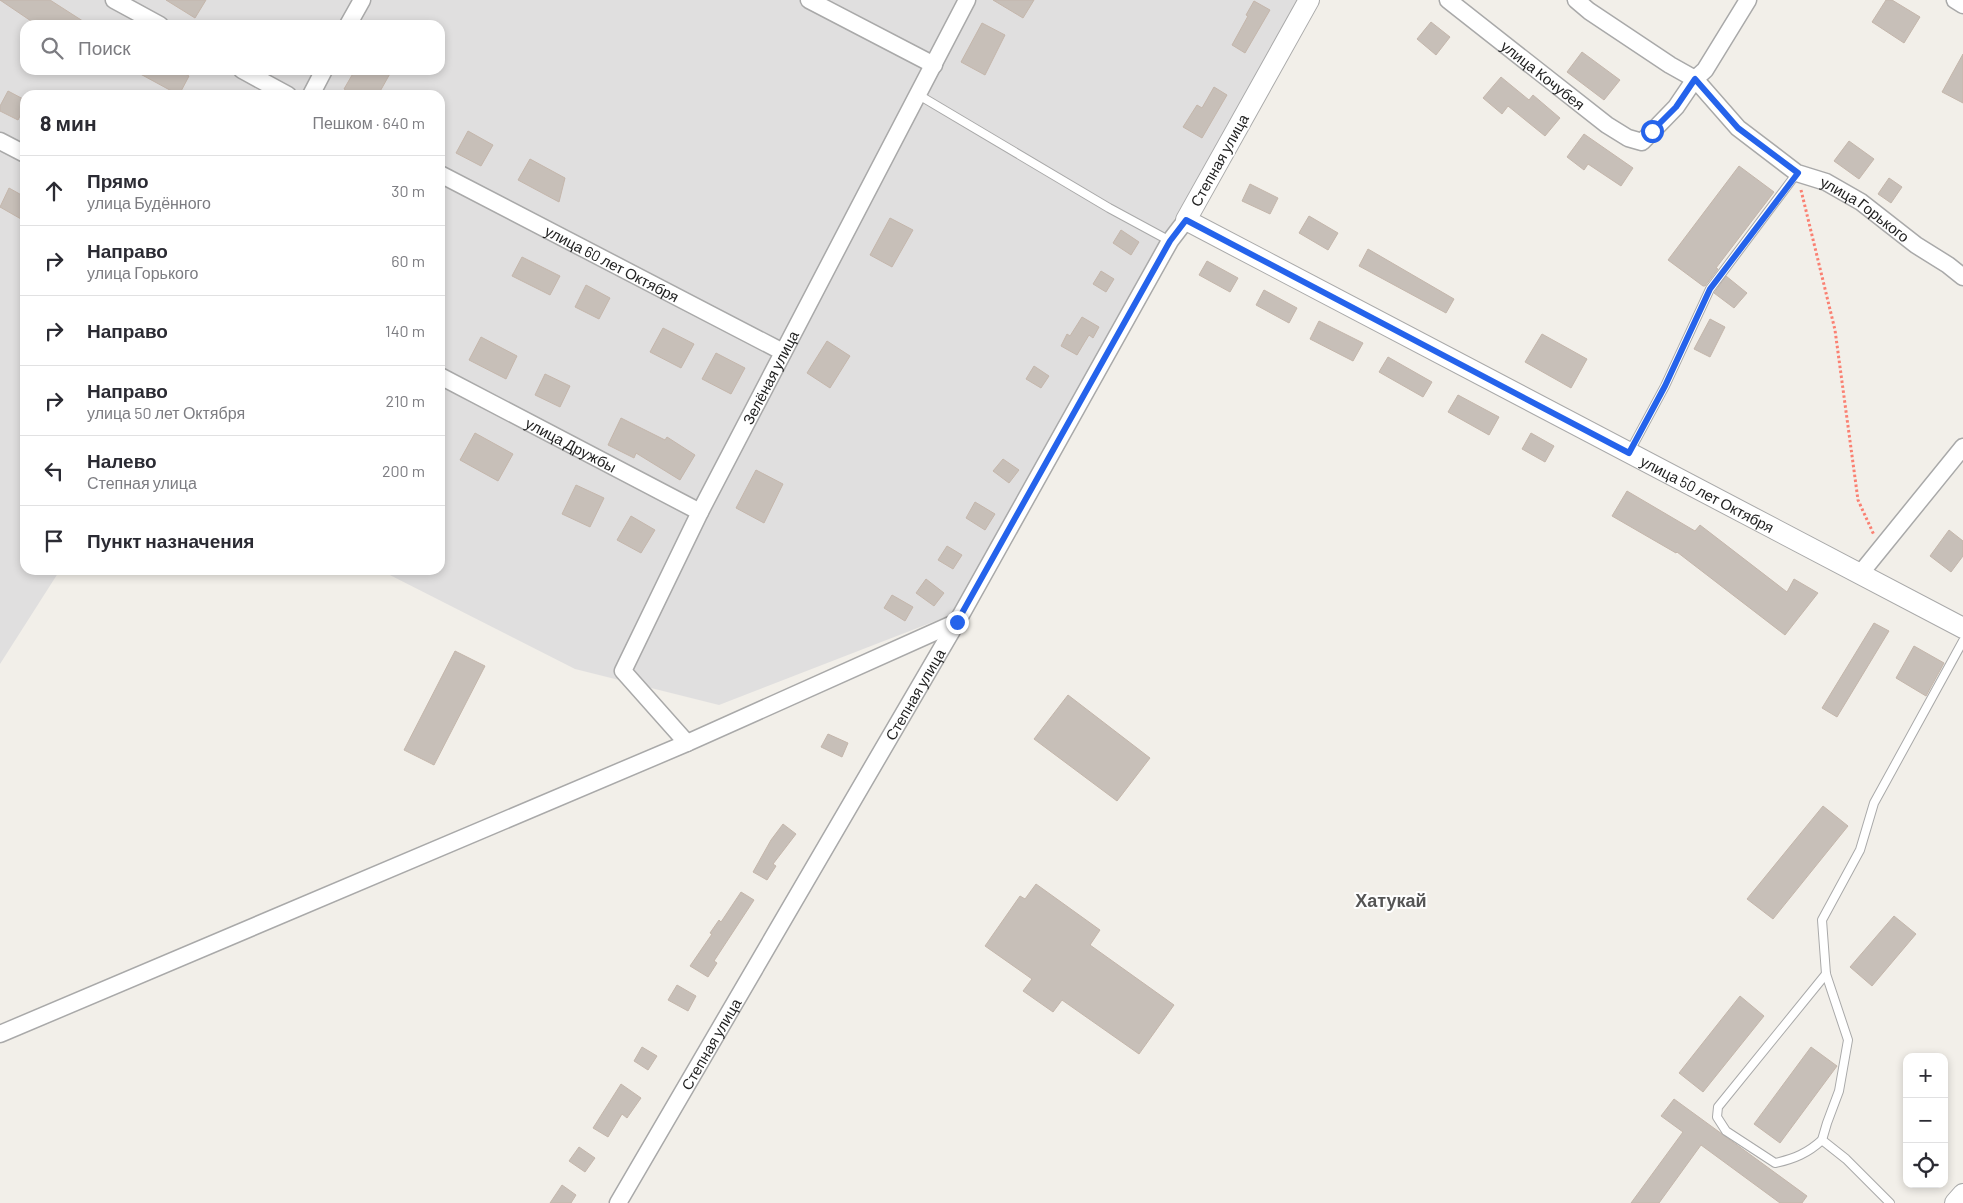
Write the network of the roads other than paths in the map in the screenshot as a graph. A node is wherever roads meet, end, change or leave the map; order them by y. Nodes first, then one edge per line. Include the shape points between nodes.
1 (114, 0) edge
2 (362, 0) edge
3 (809, 0) edge
4 (967, 0) edge
5 (1309, 0) edge
6 (1448, 0) edge
7 (1576, 0) edge
8 (1748, 0) edge
9 (1955, 0) edge
10 (1963, 5) edge
11 (151, 20) edge
12 (351, 20) edge
13 (934, 65) junction
14 (251, 75) edge
15 (321, 75) edge
16 (1695, 79) junction
17 (279, 90) edge
18 (314, 90) edge
19 (917, 94) junction
20 (0, 141) edge
21 (20, 151) edge
22 (1798, 173) junction
23 (445, 177) edge
24 (1186, 220) junction
25 (1170, 241) junction
26 (1963, 277) edge
27 (783, 352) junction
28 (445, 379) edge
29 (1963, 447) edge
30 (1629, 453) junction
31 (700, 512) junction
32 (1860, 574) junction
33 (957, 622) junction
34 (1963, 628) edge
35 (1963, 641) edge
36 (687, 743) junction
37 (1826, 974) junction
38 (0, 1034) edge
39 (1822, 1140) junction
40 (1963, 1194) edge
41 (618, 1203) edge
42 (1890, 1203) edge
43 (1956, 1203) edge

1 - 11 street
2 - 12 street
3 - 13 street
4 - 13 street, Зелёная улица
5 - 24 street, Степная улица
6 - 16 street, улица Кочубея via 1599,119 1628,138 1642,142 1676,107
7 - 16 street, улица Горького
8 - 16 street via 1705,70
9 - 10 street
13 - 19 street, Зелёная улица
14 - 17 street
15 - 18 street
16 - 22 street, улица Горького via 1738,128
19 - 25 lane
19 - 27 street, Зелёная улица
20 - 21 street
22 - 26 street, улица Горького via 1826,182 1861,202
22 - 30 lane via 1710,289 1665,386
23 - 27 street, улица 60 лет Октября
24 - 25 street, Степная улица
24 - 30 street, улица 50 лет Октября
25 - 33 street, Степная улица
27 - 31 street, Зелёная улица
28 - 31 street, улица Дружбы
29 - 32 street
30 - 32 street, улица 50 лет Октября
31 - 36 street, Зелёная улица via 622,671
32 - 34 street, улица 50 лет Октября
33 - 36 street
33 - 41 street, Степная улица
35 - 37 lane via 1874,803 1860,850 1822,920
36 - 38 street
37 - 39 lane via 1848,1040 1839,1092
37 - 39 lane via 1718,1107 1717,1117 1726,1131 1775,1163 1793,1159
39 - 42 lane
40 - 43 street

